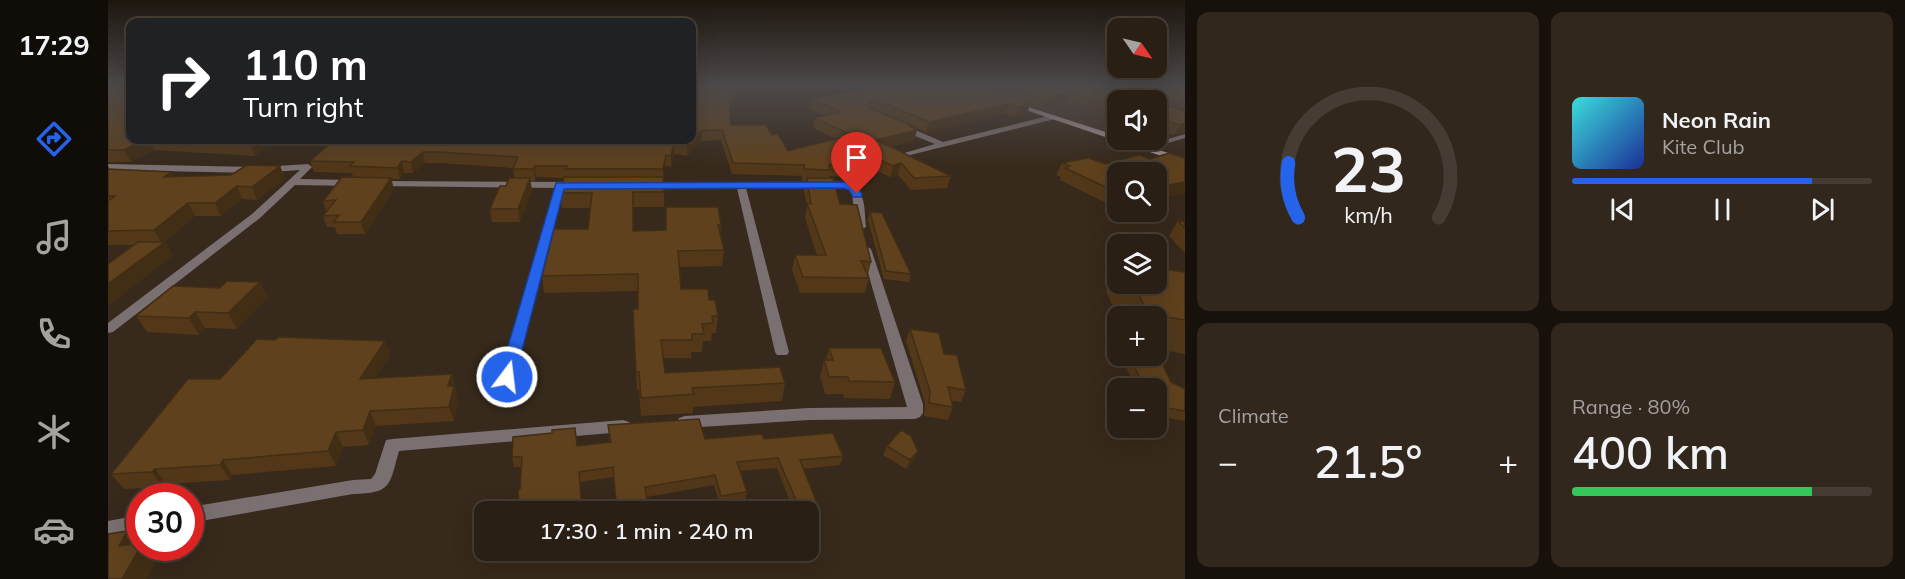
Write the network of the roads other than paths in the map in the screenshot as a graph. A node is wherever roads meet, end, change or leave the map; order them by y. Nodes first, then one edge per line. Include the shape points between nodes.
1 (1040, 113) edge
2 (1052, 117) junction
3 (891, 123) edge
4 (1107, 135) edge
5 (1185, 136) edge
6 (1167, 141) edge
7 (943, 145) junction
8 (1149, 150) edge
9 (898, 156) edge
10 (1185, 161) edge
11 (108, 167) edge
12 (293, 182) junction
13 (741, 184) junction
14 (560, 185) junction
15 (595, 185) edge
16 (630, 185) edge
17 (108, 330) edge
18 (782, 352) dead end
19 (507, 377) dead end
20 (669, 423) edge
21 (635, 425) edge
22 (204, 513) edge
23 (126, 526) edge
24 (108, 529) edge

1 - 2 street
2 - 4 street
2 - 7 street
3 - 7 street
5 - 6 street
7 - 9 street
8 - 10 street
11 - 12 street via 310,166
12 - 14 street
12 - 17 street via 256,216
13 - 16 street
13 - 18 street
13 - 20 street via 853,188 874,278 915,413 809,414
14 - 15 street
14 - 19 street
21 - 22 street via 392,445 383,477 375,486
23 - 24 street

